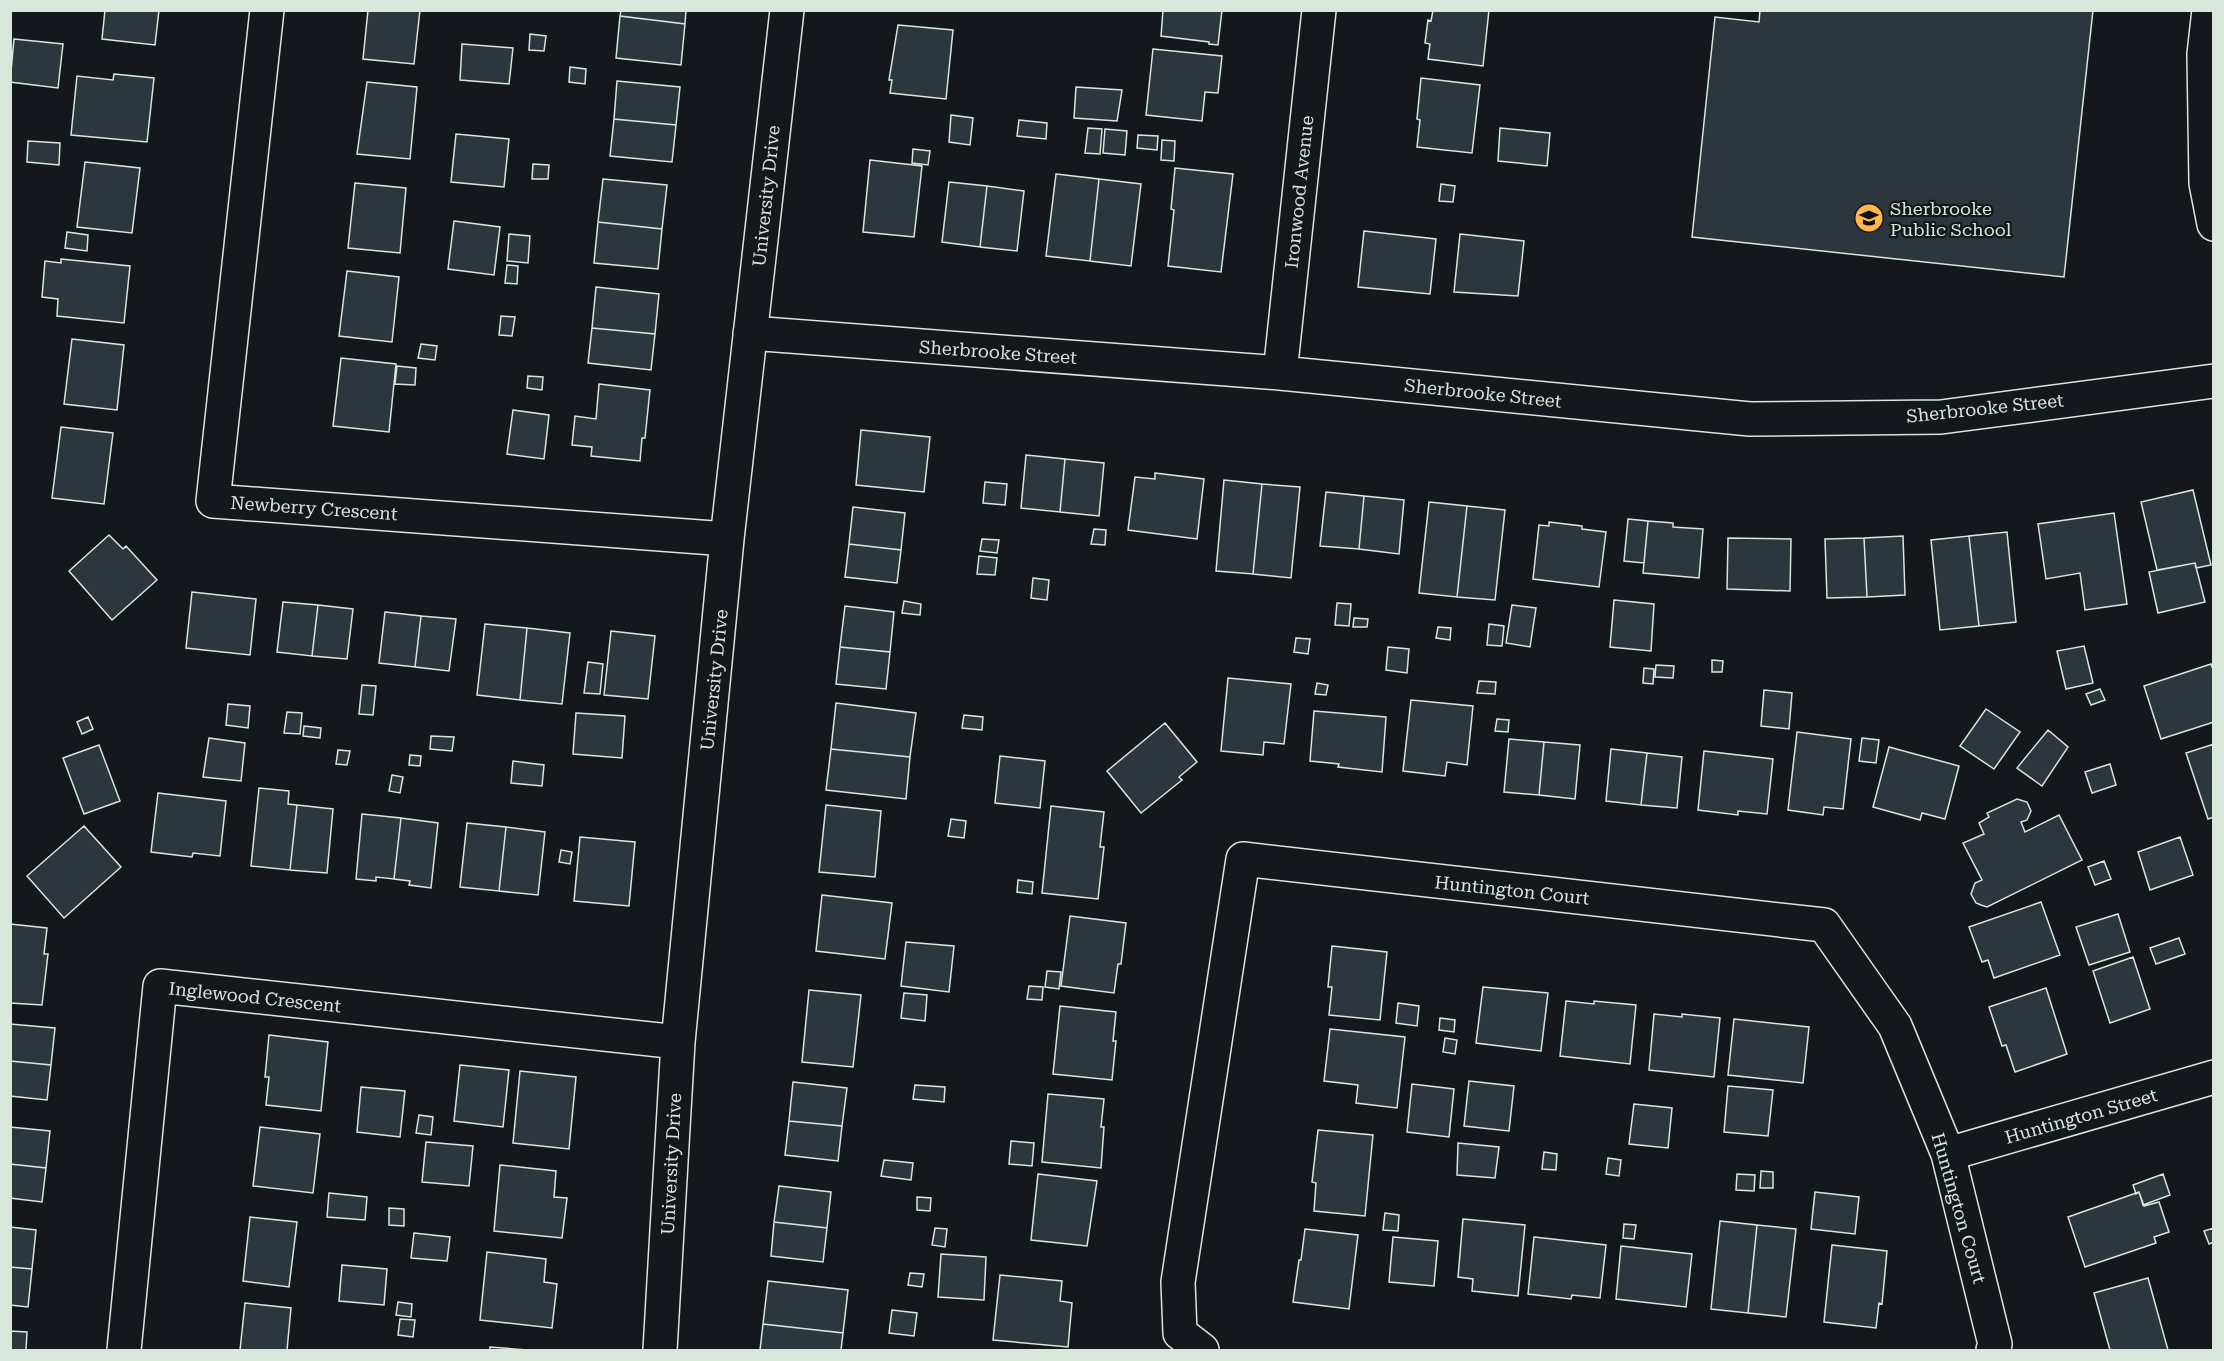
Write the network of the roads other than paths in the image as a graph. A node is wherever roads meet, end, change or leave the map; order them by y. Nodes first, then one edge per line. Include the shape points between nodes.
1 (267, 10) edge
2 (787, 10) edge
3 (1319, 10) edge
4 (2209, 10) edge
5 (2214, 224) edge
6 (750, 333) junction
7 (1280, 373) junction
8 (2214, 381) edge
9 (728, 539) junction
10 (678, 1042) junction
11 (2214, 1077) edge
12 (1948, 1154) junction
13 (124, 1350) edge
14 (660, 1350) edge
15 (1202, 1350) edge
16 (1993, 1350) edge

1 - 9 street, Newberry Crescent via 213,501
2 - 6 street, University Drive
3 - 7 street, Ironwood Avenue
4 - 5 street via 2205,54 2206,183
6 - 7 street, Sherbrooke Street
6 - 9 street, University Drive
7 - 8 street, Sherbrooke Street via 1750,419 1941,417
9 - 10 street, University Drive
10 - 13 street, Inglewood Crescent via 160,987
10 - 14 street, University Drive
11 - 12 street, Huntington Street
12 - 15 street, Huntington Court via 1895,1026 1824,925 1243,859 1178,1282 1180,1333
12 - 16 street, Huntington Court via 1995,1344

